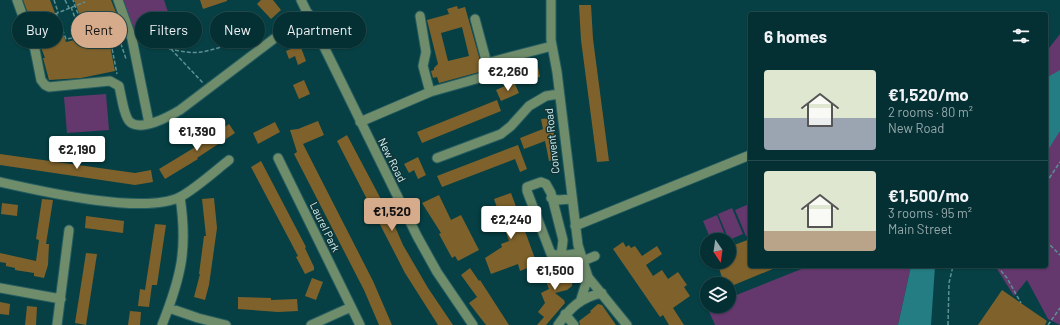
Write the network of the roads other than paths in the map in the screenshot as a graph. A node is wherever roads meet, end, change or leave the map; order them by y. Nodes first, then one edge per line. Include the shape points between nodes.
1 (17, 0) edge
2 (118, 0) edge
3 (301, 0) edge
4 (551, 0) edge
5 (307, 12) edge
6 (420, 16) dead end
7 (475, 19) dead end
8 (273, 39) edge
9 (552, 46) junction
10 (325, 48) edge
11 (487, 63) junction
12 (430, 92) junction
13 (559, 94) junction
14 (360, 122) junction
15 (149, 123) junction
16 (748, 155) edge
17 (278, 158) dead end
18 (437, 158) dead end
19 (229, 160) dead end
20 (0, 182) edge
21 (180, 197) junction
22 (551, 198) junction
23 (571, 199) junction
24 (575, 226) junction
25 (69, 230) dead end
26 (561, 256) junction
27 (595, 256) dead end
28 (581, 257) junction
29 (588, 277) junction
30 (0, 288) edge
31 (602, 293) junction
32 (61, 299) junction
33 (581, 299) junction
34 (351, 307) junction
35 (169, 308) junction
36 (565, 314) junction
37 (57, 325) edge
38 (162, 325) edge
39 (226, 325) edge
40 (310, 325) edge
41 (360, 325) edge
42 (473, 325) edge
43 (558, 325) edge
44 (574, 325) edge
45 (626, 325) edge

1 - 15 street via 35,50 41,80 45,85 49,87 110,81 120,86 127,117 131,123
2 - 15 street via 132,39
3 - 5 street, New Road
4 - 9 street, Convent Road
6 - 12 street via 426,52 423,66
7 - 11 street
8 - 15 street via 180,110
9 - 11 street
9 - 13 street, Convent Road
10 - 14 street, New Road
11 - 12 street via 490,75
12 - 14 street
13 - 18 street via 546,96 529,106 501,134
13 - 23 street, Convent Road
14 - 42 street, New Road via 437,272
16 - 24 street
17 - 34 street, Laurel Park
19 - 21 street
20 - 21 street via 47,192 138,205
21 - 35 street via 184,254
22 - 23 street
22 - 26 street via 563,240
22 - 26 street via 546,184 533,184 527,188 551,254
23 - 24 street, Convent Road
24 - 28 street, Convent Road
25 - 32 street
26 - 28 street
27 - 28 street
28 - 29 street, Convent Road
29 - 31 street
29 - 33 street
30 - 32 street
31 - 33 street
31 - 45 street
32 - 37 street
33 - 36 street
34 - 40 street
34 - 41 street, Laurel Park
35 - 38 street
35 - 39 street
36 - 43 street
36 - 44 street

